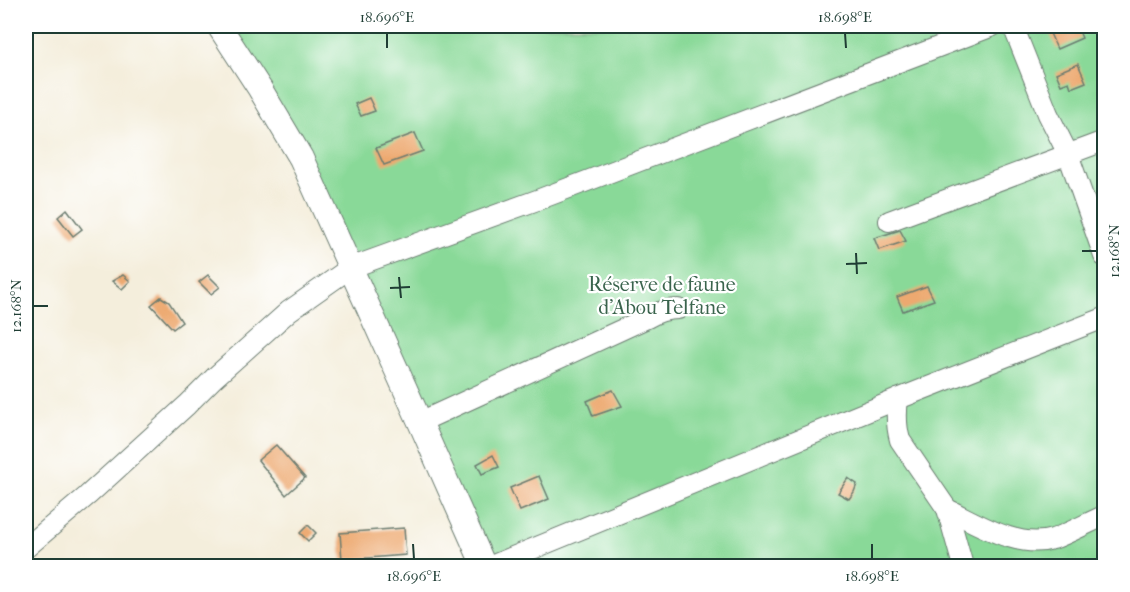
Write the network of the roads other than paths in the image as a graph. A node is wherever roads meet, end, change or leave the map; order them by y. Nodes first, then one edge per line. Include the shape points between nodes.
1 (219, 26) edge
2 (993, 26) edge
3 (1013, 26) edge
4 (1104, 141) edge
5 (1068, 154) junction
6 (889, 221) dead end
7 (1104, 256) edge
8 (350, 268) junction
9 (678, 309) dead end
10 (1104, 318) edge
11 (898, 399) junction
12 (420, 422) junction
13 (947, 509) junction
14 (1104, 516) edge
15 (26, 548) edge
16 (484, 567) edge
17 (491, 567) edge
18 (963, 567) edge

1 - 8 main road via 288,135
2 - 8 street via 540,200
3 - 5 street
4 - 5 street
5 - 6 street
5 - 7 street
8 - 12 main road
8 - 15 street via 289,311
9 - 12 street via 659,311
10 - 11 street
11 - 13 street via 896,421 900,440
11 - 17 street
12 - 16 main road
13 - 14 street via 1008,538 1026,541 1052,539
13 - 18 street

